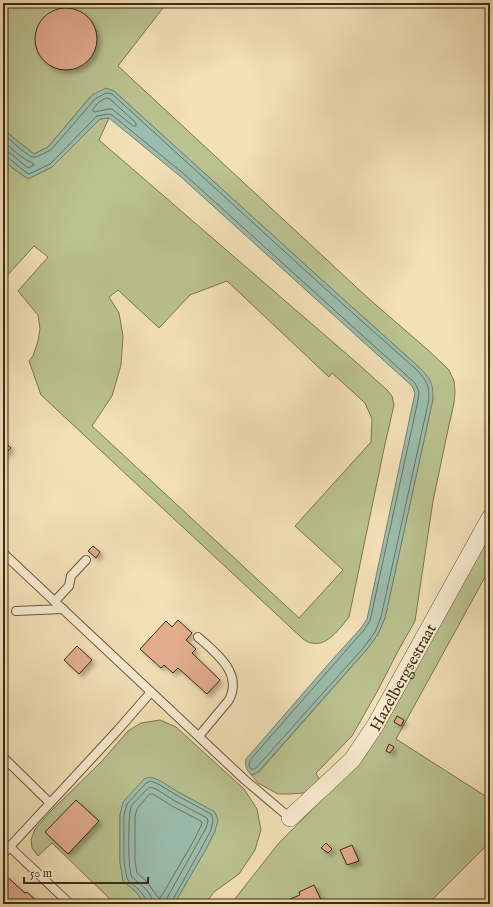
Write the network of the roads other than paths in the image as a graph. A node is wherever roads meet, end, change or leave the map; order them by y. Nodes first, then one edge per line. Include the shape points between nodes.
1 (490, 518) edge
2 (3, 553) edge
3 (86, 560) dead end
4 (55, 601) junction
5 (63, 609) junction
6 (16, 611) dead end
7 (198, 636) dead end
8 (151, 692) junction
9 (199, 736) junction
10 (3, 757) edge
11 (50, 803) junction
12 (290, 818) joint
13 (10, 847) junction
14 (3, 854) edge
15 (70, 904) edge

1 - 12 street, Hazelbergsestraat via 375,726 352,760
2 - 4 lane
3 - 4 lane via 71,576 69,586
4 - 5 lane
5 - 6 lane
5 - 8 lane
7 - 9 lane via 224,662 234,685 230,700
8 - 9 lane
8 - 11 lane
9 - 12 lane
10 - 11 lane
11 - 13 lane
13 - 14 lane
13 - 15 lane

